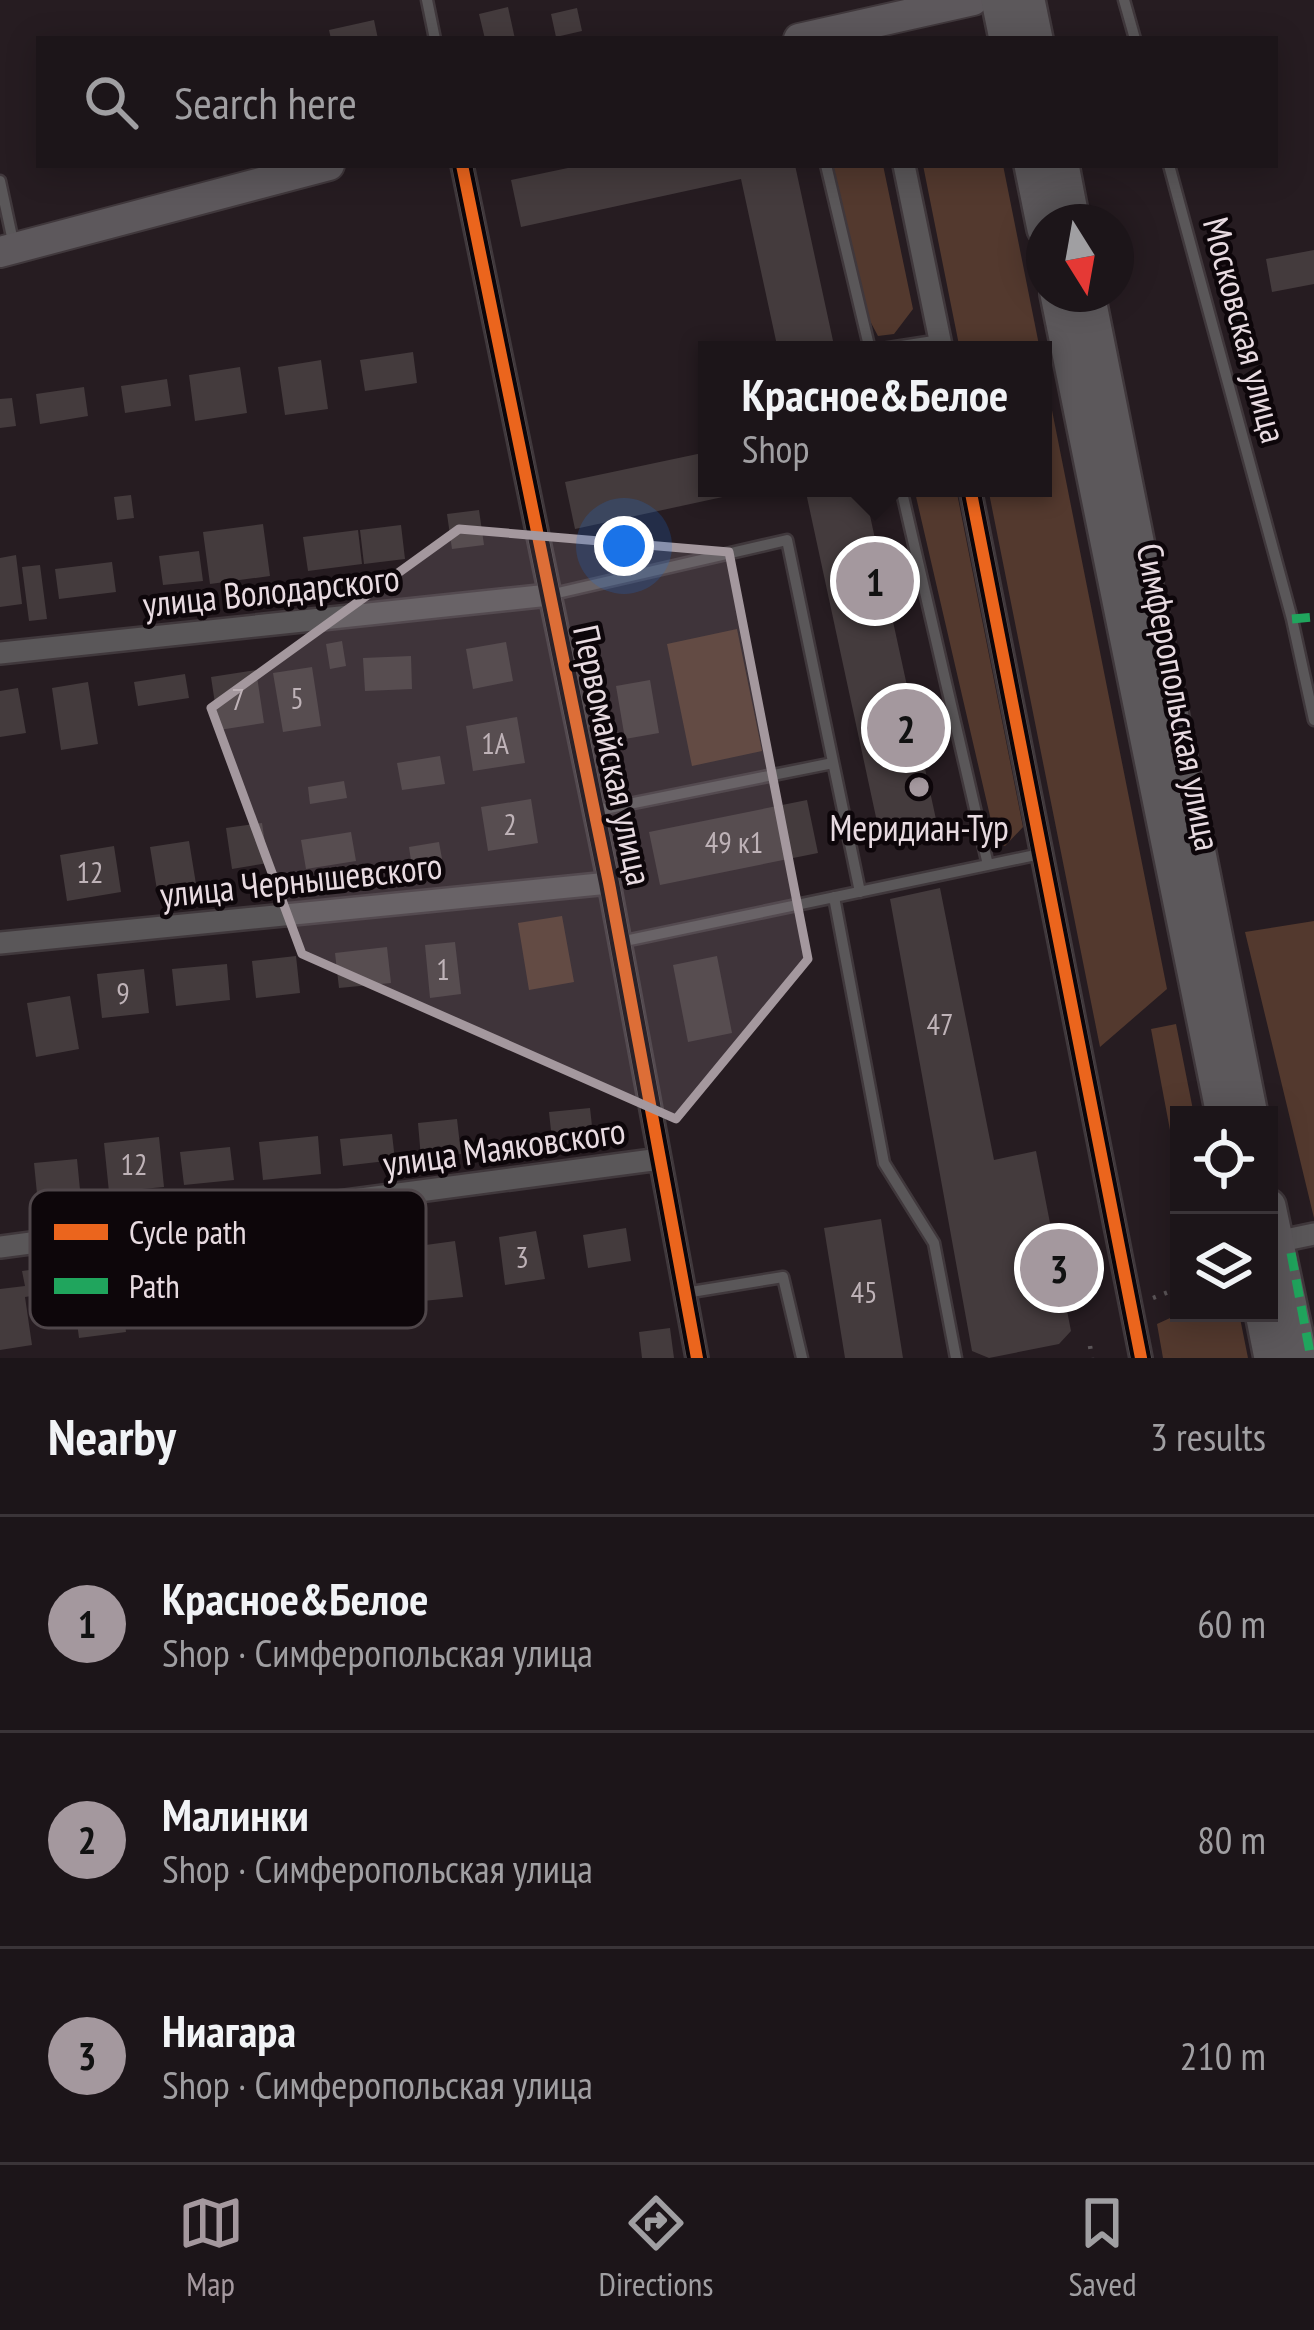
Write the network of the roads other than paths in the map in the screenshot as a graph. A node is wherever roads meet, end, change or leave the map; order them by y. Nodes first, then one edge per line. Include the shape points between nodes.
1 (427, 0) edge
2 (973, 0) edge
3 (998, 0) edge
4 (1028, 0) edge
5 (1124, 0) edge
6 (877, 30) edge
7 (434, 36) edge
8 (825, 36) edge
9 (1005, 36) edge
10 (1035, 36) edge
11 (1134, 36) edge
12 (317, 168) edge
13 (463, 168) edge
14 (827, 168) edge
15 (905, 168) edge
16 (1032, 168) edge
17 (1063, 168) edge
18 (1170, 168) edge
19 (0, 181) edge
20 (1039, 204) edge
21 (1070, 204) edge
22 (7, 251) edge
23 (1062, 312) edge
24 (1092, 312) edge
25 (871, 341) edge
26 (940, 341) edge
27 (904, 497) edge
28 (972, 497) edge
29 (549, 595) junction
30 (0, 653) edge
31 (1314, 720) edge
32 (833, 763) junction
33 (594, 811) junction
34 (1045, 853) junction
35 (988, 865) junction
36 (609, 883) junction
37 (860, 892) junction
38 (834, 897) junction
39 (620, 941) junction
40 (0, 944) edge
41 (1221, 1106) edge
42 (1249, 1106) edge
43 (660, 1160) junction
44 (426, 1191) edge
45 (1314, 1234) edge
46 (1278, 1242) edge
47 (30, 1243) edge
48 (0, 1247) edge
49 (1278, 1252) edge
50 (685, 1294) junction
51 (1264, 1322) edge
52 (1137, 1357) edge
53 (697, 1358) edge
54 (802, 1358) edge
55 (956, 1358) edge
56 (1271, 1358) edge
57 (1300, 1358) edge

1 - 7 lane
2 - 6 main road
3 - 9 main road
4 - 10 main road
5 - 11 lane
6 - 8 main road
12 - 22 main road
13 - 29 street, Первомайская улица
14 - 25 lane
15 - 26 street
16 - 20 main road
17 - 21 main road
18 - 31 lane, Московская улица
19 - 22 lane
23 - 41 main road, Симферопольская улица
24 - 42 main road, Симферопольская улица
27 - 35 lane
28 - 34 street
29 - 30 street, улица Володарского
29 - 32 lane via 787,540
29 - 33 street, Первомайская улица
32 - 33 lane
32 - 37 lane
33 - 36 street, Первомайская улица
34 - 35 lane
34 - 52 street
35 - 37 lane
36 - 39 street, Первомайская улица
36 - 40 street, улица Чернышевского
37 - 38 lane
38 - 39 lane
38 - 55 lane via 884,1163 934,1243
39 - 43 street, Первомайская улица
43 - 44 street, улица Маяковского
43 - 50 street, Первомайская улица
45 - 46 street
47 - 48 street, улица Маяковского
49 - 57 main road
50 - 53 street, Первомайская улица
50 - 54 lane via 783,1277
51 - 56 main road

